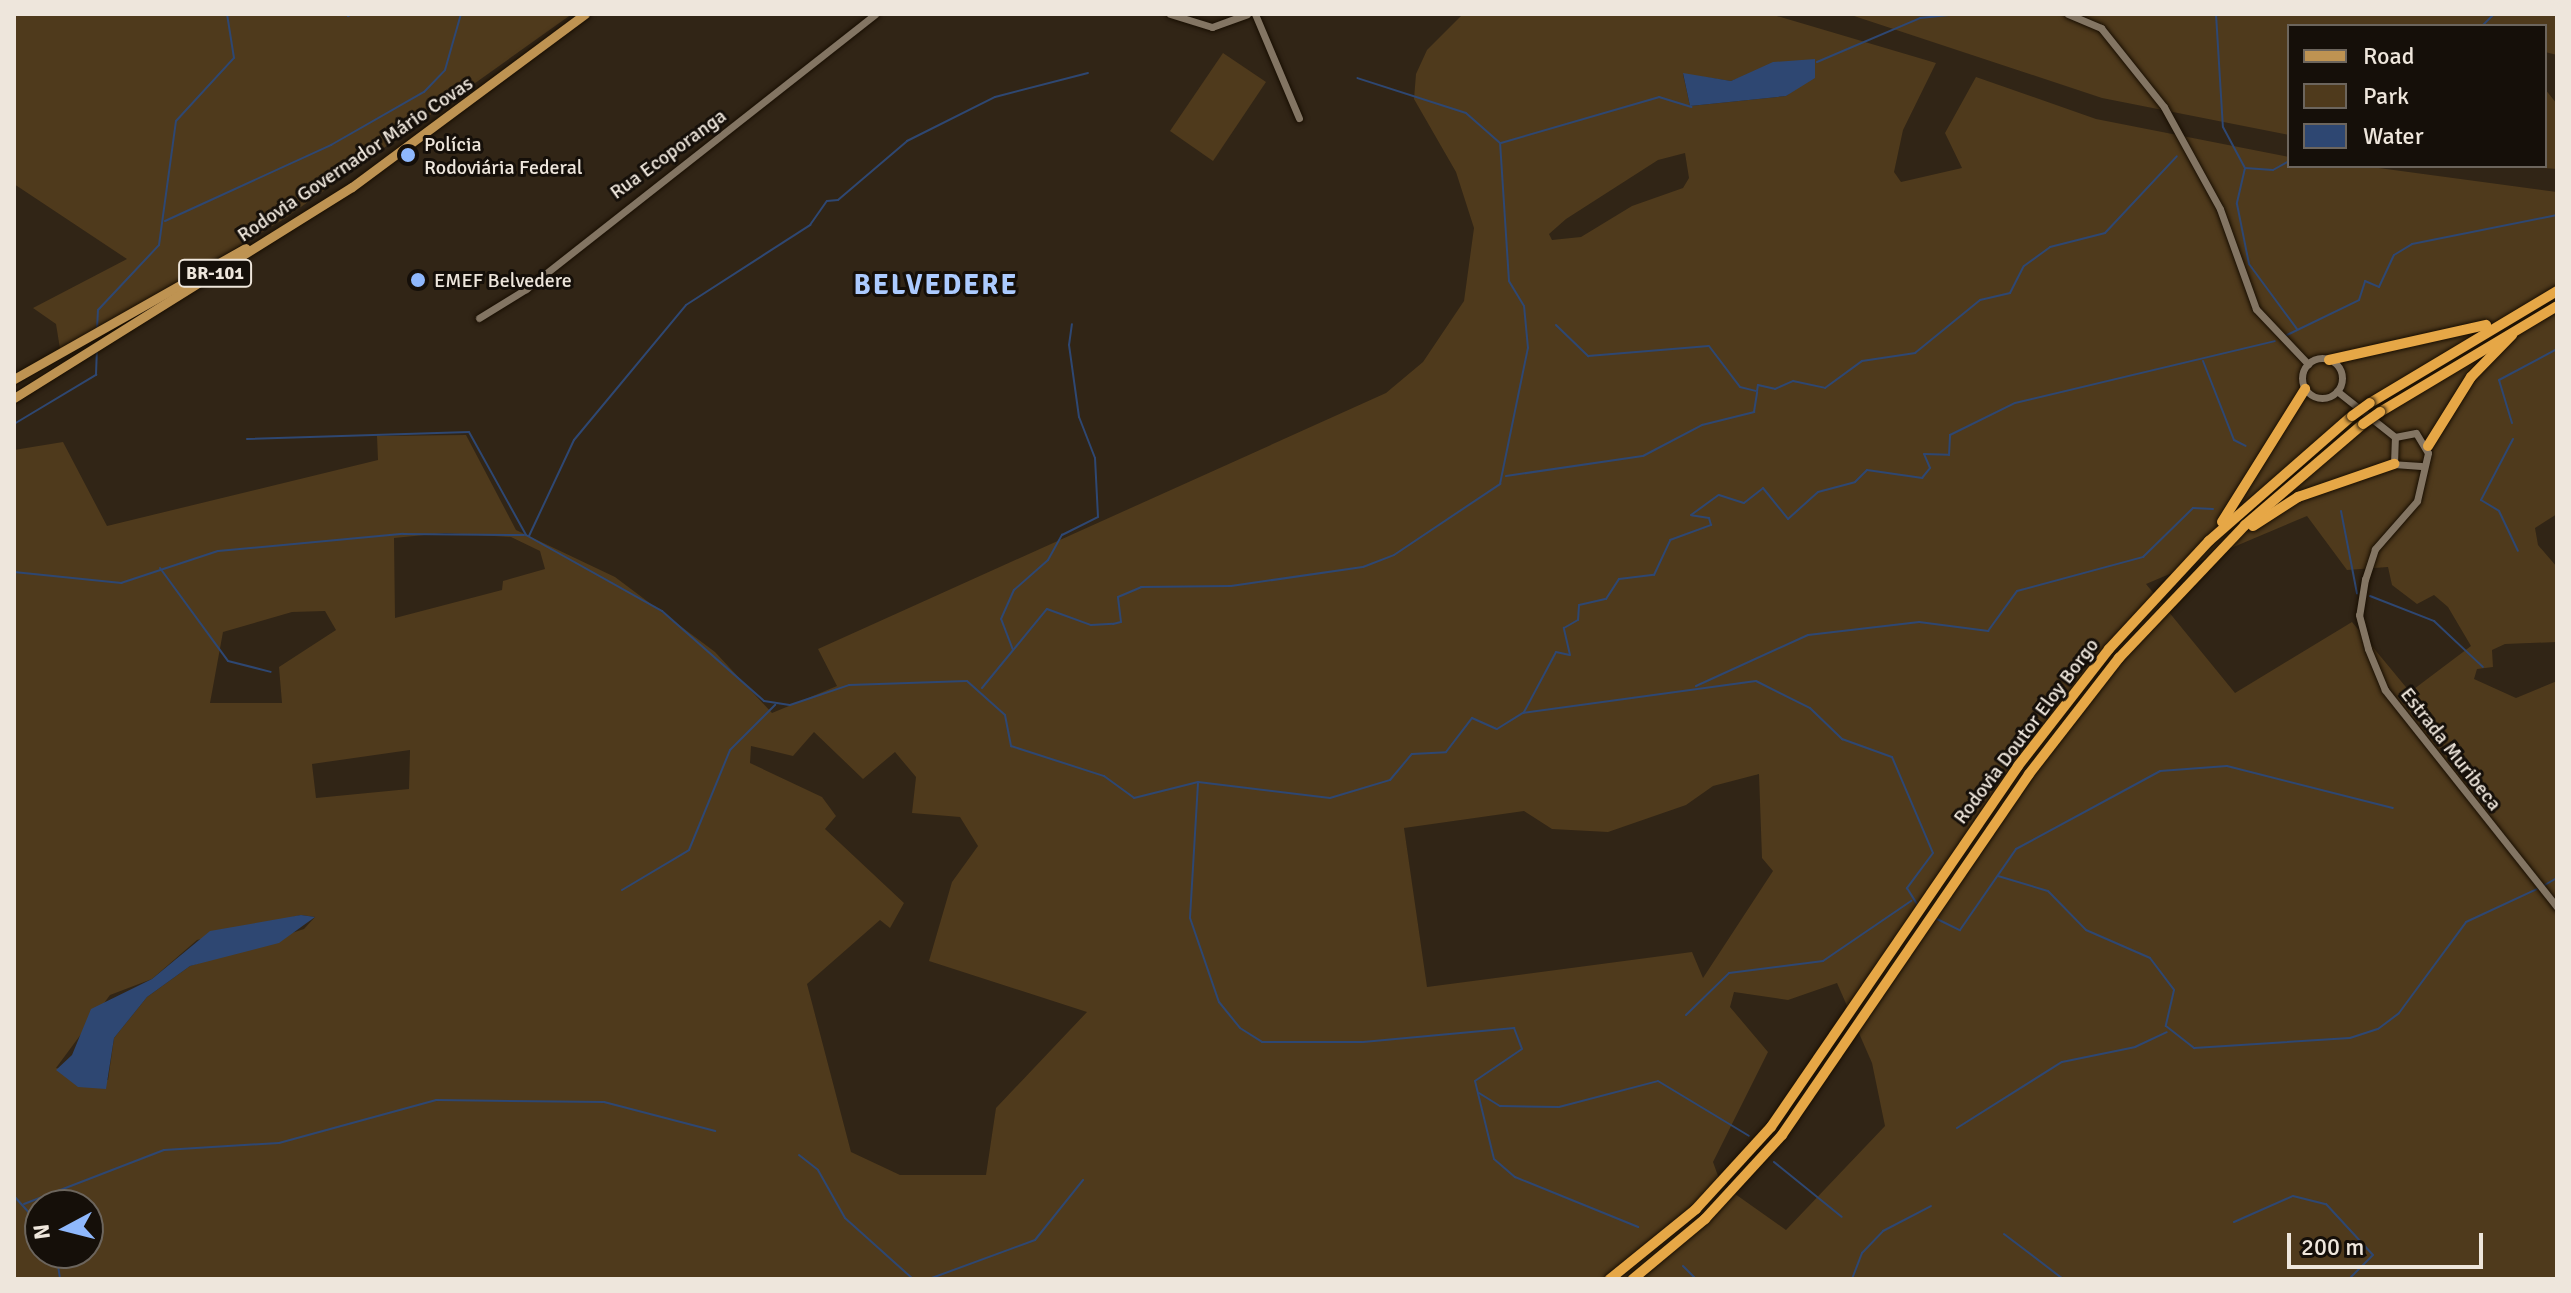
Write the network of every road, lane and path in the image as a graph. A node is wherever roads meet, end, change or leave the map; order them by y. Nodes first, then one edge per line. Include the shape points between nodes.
1 (585, 14) edge
2 (875, 14) edge
3 (1170, 14) edge
4 (1247, 14) edge
5 (1255, 14) edge
6 (2068, 14) edge
7 (1299, 118) dead end
8 (306, 218) junction
9 (2557, 291) edge
10 (2557, 306) edge
11 (2524, 308) junction
12 (125, 313) junction
13 (479, 318) dead end
14 (2329, 360) junction
15 (70, 363) junction
16 (2308, 364) junction
17 (14, 379) edge
18 (2305, 389) junction
19 (2337, 391) junction
20 (14, 398) edge
21 (2395, 437) junction
22 (2428, 446) junction
23 (2394, 464) junction
24 (2421, 466) junction
25 (2209, 541) junction
26 (2219, 551) junction
27 (2557, 907) edge
28 (1610, 1279) edge
29 (1633, 1279) edge

1 - 8 main road, Rodovia Governador Mário Covas / BR-101 via 431,134
2 - 13 street, Rua Ecoporanga via 526,289
3 - 4 street via 1212,27
5 - 7 street
6 - 16 street via 2101,28 2164,107 2220,209 2256,309
8 - 12 main road
8 - 15 main road, Rodovia Governador Mário Covas / BR-101
9 - 11 highway, Rodovia Doutor Eloy Borgo
10 - 22 highway via 2489,356
10 - 26 highway, Rodovia Doutor Eloy Borgo, bridge via 2363,424
11 - 14 highway via 2435,339
11 - 25 highway, Rodovia Doutor Eloy Borgo, bridge via 2352,416
12 - 15 main road
12 - 17 main road
14 - 16 street
14 - 19 street via 2341,373
15 - 20 main road, Rodovia Governador Mário Covas / BR-101
16 - 18 street
18 - 19 street via 2320,398
18 - 25 highway
19 - 21 street
21 - 22 street via 2412,432
21 - 23 street
22 - 24 street, Estrada Muribeca
23 - 24 street
23 - 26 highway via 2298,497
24 - 27 street, Estrada Muribeca via 2417,501 2375,549 2365,579 2359,615 2368,649 2385,690
25 - 28 highway, Rodovia Doutor Eloy Borgo via 2040,736 1771,1127 1696,1209
26 - 29 highway, Rodovia Doutor Eloy Borgo via 2050,744 1782,1135 1716,1209

